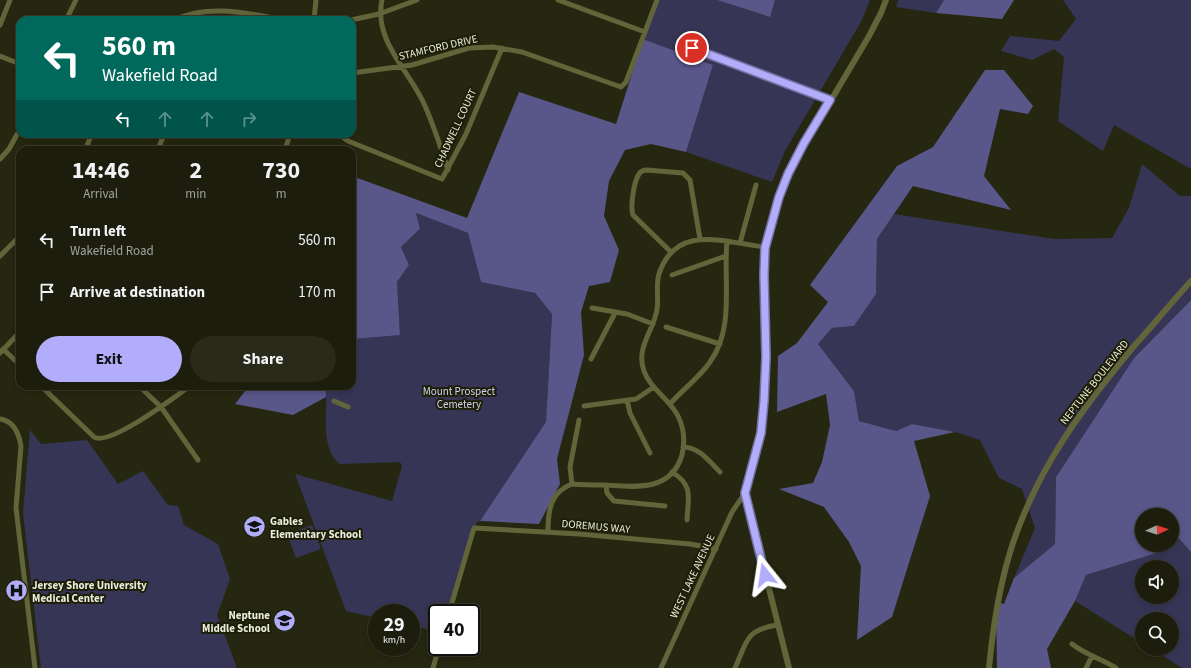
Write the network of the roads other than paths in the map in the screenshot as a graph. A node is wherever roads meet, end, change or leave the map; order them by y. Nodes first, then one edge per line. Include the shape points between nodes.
1 (10, 0) edge
2 (76, 0) edge
3 (316, 0) edge
4 (382, 0) edge
5 (417, 0) edge
6 (558, 0) edge
7 (657, 0) edge
8 (886, 0) edge
9 (379, 14) junction
10 (68, 16) edge
11 (187, 16) edge
12 (261, 16) edge
13 (314, 16) edge
14 (356, 19) edge
15 (0, 25) edge
16 (645, 32) junction
17 (502, 48) junction
18 (692, 48) dead end
19 (0, 56) edge
20 (16, 62) edge
21 (400, 66) junction
22 (356, 72) edge
23 (830, 100) junction
24 (16, 136) edge
25 (345, 138) edge
26 (0, 159) edge
27 (448, 170) junction
28 (756, 184) dead end
29 (700, 239) junction
30 (16, 240) edge
31 (727, 241) junction
32 (740, 243) junction
33 (765, 248) junction
34 (671, 252) junction
35 (0, 256) edge
36 (726, 256) junction
37 (672, 275) dead end
38 (1191, 281) edge
39 (592, 308) dead end
40 (615, 312) junction
41 (653, 324) junction
42 (666, 327) dead end
43 (16, 336) edge
44 (720, 344) junction
45 (2, 351) edge
46 (591, 359) dead end
47 (16, 362) edge
48 (654, 387) junction
49 (46, 390) edge
50 (143, 390) edge
51 (184, 390) edge
52 (627, 400) junction
53 (334, 401) dead end
54 (670, 404) junction
55 (584, 406) dead end
56 (161, 407) junction
57 (348, 407) dead end
58 (0, 419) edge
59 (579, 420) dead end
60 (683, 447) junction
61 (650, 453) dead end
62 (198, 460) dead end
63 (672, 472) junction
64 (720, 472) dead end
65 (572, 484) junction
66 (606, 485) junction
67 (745, 493) junction
68 (665, 506) dead end
69 (687, 520) dead end
70 (548, 532) junction
71 (716, 549) junction
72 (452, 604) edge
73 (777, 625) junction
74 (1072, 644) dead end
75 (436, 656) edge
76 (1092, 656) junction
77 (35, 668) edge
78 (433, 668) edge
79 (660, 668) edge
80 (735, 668) edge
81 (789, 668) edge
82 (989, 668) edge
83 (1086, 668) edge
84 (1116, 668) edge

1 - 15 street
2 - 10 street
3 - 13 street
4 - 9 street
5 - 9 street
6 - 16 street
7 - 16 street
8 - 23 street via 869,36
9 - 14 street
9 - 21 street via 387,42
11 - 12 street via 217,11
16 - 17 street, STAMFORD DRIVE via 626,82 624,86 618,87 522,52
17 - 21 street, STAMFORD DRIVE via 469,48
17 - 27 street, CHADWELL COURT
18 - 23 street
19 - 20 street
21 - 22 street, STAMFORD DRIVE
21 - 27 street via 415,85 425,104
23 - 33 street via 788,174
24 - 26 street
25 - 27 street, CHADWELL COURT via 442,179
28 - 32 street
29 - 31 street
29 - 34 street
29 - 34 street via 688,176 683,173 642,171 638,176 631,211
30 - 35 street
31 - 32 street
31 - 36 street
32 - 33 street
33 - 67 street via 764,401 761,433
34 - 41 street via 658,277 657,309
36 - 37 street
36 - 44 street via 726,314
38 - 82 street, NEPTUNE BOULEVARD via 1088,402 1067,432 1038,483 1018,531 1005,572 996,608
39 - 40 street
40 - 41 street
40 - 46 street
41 - 48 street via 643,345 641,359 647,378
42 - 44 street
43 - 45 street
44 - 54 street via 708,365
45 - 47 street
48 - 52 street via 642,396
48 - 54 street
49 - 56 street via 94,437 100,439 124,430
50 - 56 street
51 - 56 street
52 - 55 street
52 - 61 street via 630,413
53 - 57 street
54 - 60 street via 679,418
56 - 62 street
58 - 77 street via 14,428 21,446 16,508
59 - 65 street via 570,467
60 - 63 street via 681,458
60 - 64 street via 699,451
63 - 66 street via 656,484 646,486
63 - 69 street via 682,478 688,486
65 - 66 street
65 - 70 street via 561,490 553,500
66 - 68 street via 607,493 614,501
67 - 71 street, WEST LAKE AVENUE via 732,512
67 - 73 street
70 - 71 street, DOREMUS WAY via 690,544
70 - 72 street, DOREMUS WAY via 474,528
71 - 79 street, WEST LAKE AVENUE
73 - 80 street via 753,632
73 - 81 street
74 - 76 street
75 - 78 street
76 - 83 street
76 - 84 street

